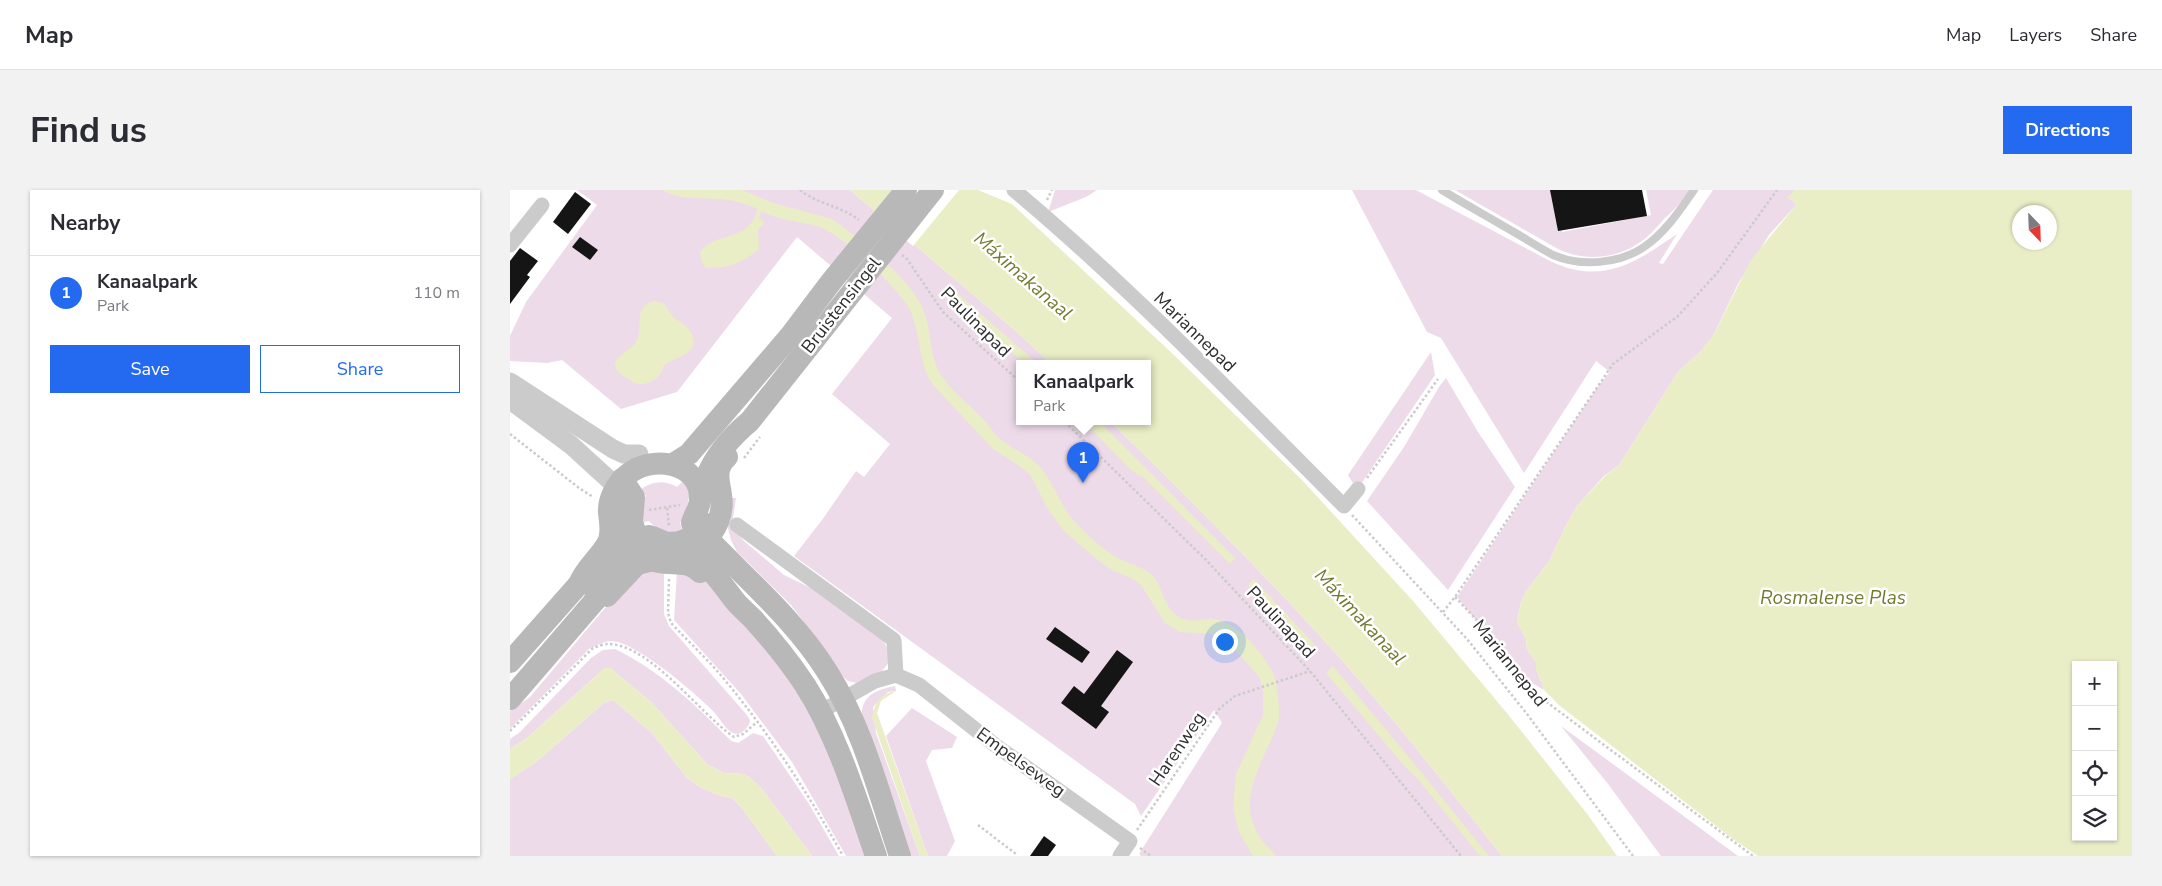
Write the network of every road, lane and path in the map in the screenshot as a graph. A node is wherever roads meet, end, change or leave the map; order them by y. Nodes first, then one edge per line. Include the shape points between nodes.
1 (800, 190) edge
2 (906, 190) edge
3 (933, 190) edge
4 (1014, 190) edge
5 (1442, 190) edge
6 (1694, 190) edge
7 (1777, 190) edge
8 (542, 205) dead end
9 (863, 223) dead end
10 (510, 245) edge
11 (900, 253) dead end
12 (839, 289) junction
13 (1016, 378) edge
14 (1438, 378) dead end
15 (510, 382) edge
16 (510, 400) edge
17 (1068, 425) edge
18 (510, 434) edge
19 (690, 464) junction
20 (622, 484) junction
21 (1358, 489) joint
22 (1344, 506) junction
23 (667, 508) dead end
24 (643, 510) dead end
25 (705, 538) junction
26 (635, 542) junction
27 (1455, 597) junction
28 (1443, 612) junction
29 (668, 613) dead end
30 (510, 662) edge
31 (1310, 671) junction
32 (896, 675) junction
33 (842, 698) junction
34 (510, 699) edge
35 (820, 712) junction
36 (757, 722) junction
37 (510, 731) edge
38 (978, 825) dead end
39 (1130, 841) junction
40 (843, 856) edge
41 (876, 856) edge
42 (900, 856) edge
43 (1015, 856) edge
44 (1120, 856) edge
45 (1461, 856) edge
46 (1632, 856) edge
47 (1753, 856) edge

1 - 9 path via 848,212
2 - 12 main road, Bruistensingel
3 - 12 main road, Bruistensingel
4 - 22 street, Mariannepad via 1155,318
5 - 6 lane via 1554,255 1589,263 1629,256 1644,248 1658,236
7 - 27 path via 1711,280 1678,316 1613,364
8 - 10 street
11 - 13 path, Paulinapad via 943,312
12 - 19 main road, Bruistensingel via 791,336 733,403 731,415
12 - 19 main road, Bruistensingel via 740,440
14 - 21 path
15 - 20 street via 589,435 620,463
16 - 20 street via 571,445 585,447
17 - 31 path, Paulinapad via 1206,560
18 - 20 path via 579,488
19 - 20 main road via 674,474 653,474
19 - 20 main road via 653,452
19 - 25 main road via 700,495 692,523
19 - 25 main road via 718,473 722,507
20 - 26 main road via 635,500 632,522
20 - 26 main road via 609,509
21 - 22 street
22 - 28 path, Mariannepad
23 - 24 path
25 - 26 main road
25 - 26 main road via 664,542 649,536
25 - 32 street via 894,640
25 - 33 main road via 722,541 750,570 753,585 793,626 828,672
25 - 35 main road via 697,568 721,593 735,601 776,644
26 - 30 main road via 608,543 584,572 580,584
26 - 34 main road via 637,564 609,595 595,600
27 - 28 path
27 - 47 path via 1486,630 1525,686
28 - 46 path, Mariannepad via 1527,714
29 - 36 path via 671,624 718,673
31 - 39 path, Harenweg via 1235,696 1220,708
31 - 45 path, Paulinapad
32 - 33 street
32 - 39 street, Empelseweg via 919,685 995,745
33 - 35 street
33 - 42 main road via 864,748
35 - 41 main road via 842,758
36 - 37 path via 734,737 680,686 642,658 622,646 607,644 593,648
36 - 40 path via 790,767
38 - 43 path
39 - 44 street

